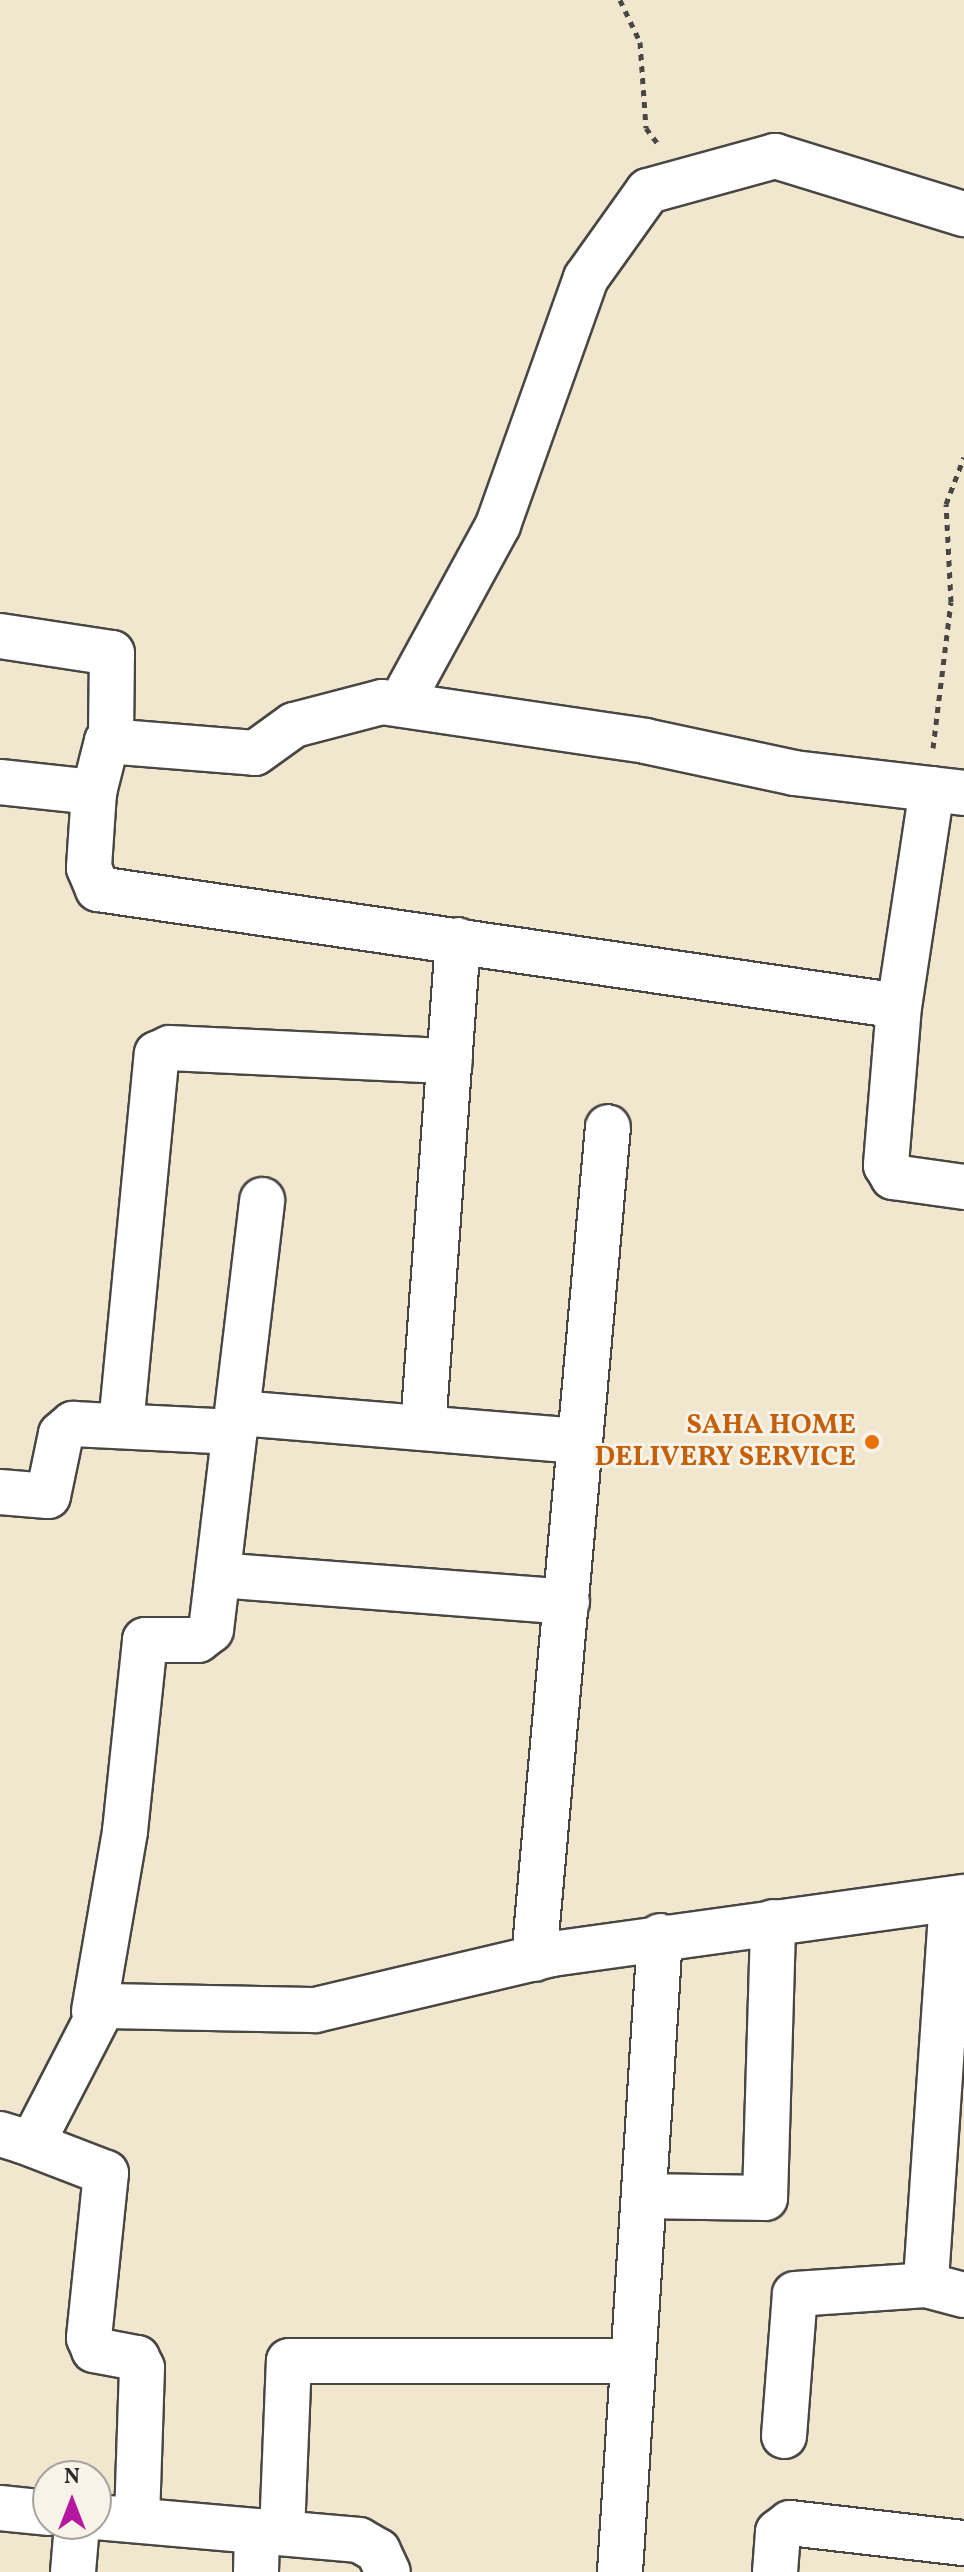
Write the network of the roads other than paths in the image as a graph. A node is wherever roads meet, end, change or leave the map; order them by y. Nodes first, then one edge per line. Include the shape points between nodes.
1 (964, 214) edge
2 (0, 636) edge
3 (401, 703) junction
4 (111, 741) junction
5 (0, 782) edge
6 (948, 791) edge
7 (94, 792) junction
8 (458, 940) junction
9 (899, 1006) junction
10 (450, 1061) junction
11 (608, 1127) dead end
12 (964, 1187) edge
13 (262, 1200) dead end
14 (236, 1423) junction
15 (121, 1425) junction
16 (423, 1428) junction
17 (578, 1441) junction
18 (0, 1492) edge
19 (218, 1575) junction
20 (567, 1602) junction
21 (958, 1898) edge
22 (773, 1922) junction
23 (660, 1936) junction
24 (534, 1959) junction
25 (94, 2011) junction
26 (952, 2079) edge
27 (11, 2137) edge
28 (644, 2196) junction
29 (945, 2290) edge
30 (633, 2361) junction
31 (784, 2436) dead end
32 (0, 2508) edge
33 (32, 2511) edge
34 (116, 2518) edge
35 (76, 2540) edge
36 (964, 2543) edge
37 (265, 2545) edge
38 (73, 2572) edge
39 (388, 2572) edge
40 (620, 2572) edge
41 (775, 2572) edge

1 - 3 street via 775,156 648,191 593,265 498,525
2 - 4 street via 112,653
3 - 4 street via 364,704 294,725 255,753
3 - 6 street via 645,741 772,769
4 - 7 street via 101,749
5 - 7 street
6 - 9 street
7 - 8 street via 89,868 98,889
8 - 9 street
8 - 10 street
9 - 12 street via 888,1173
10 - 15 street via 170,1048 157,1054
10 - 16 street
11 - 17 street
13 - 14 street
14 - 15 street
14 - 16 street
14 - 19 street
15 - 18 street via 63,1427 48,1496
16 - 17 street
17 - 20 street
19 - 20 street
19 - 25 street via 208,1638 145,1640 125,1831
20 - 24 street
21 - 22 street
21 - 26 street
22 - 23 street
22 - 28 street via 765,2198
23 - 24 street
23 - 28 street
24 - 25 street via 277,2015 113,2004
25 - 27 street via 37,2134
26 - 29 street
27 - 34 street via 106,2173 89,2338 94,2350 137,2358 142,2368
28 - 30 street
29 - 31 street via 795,2294
30 - 37 street via 289,2361
30 - 40 street
32 - 33 street
34 - 37 street
35 - 38 street
36 - 41 street via 790,2523 778,2532
37 - 39 street via 359,2540 378,2551

